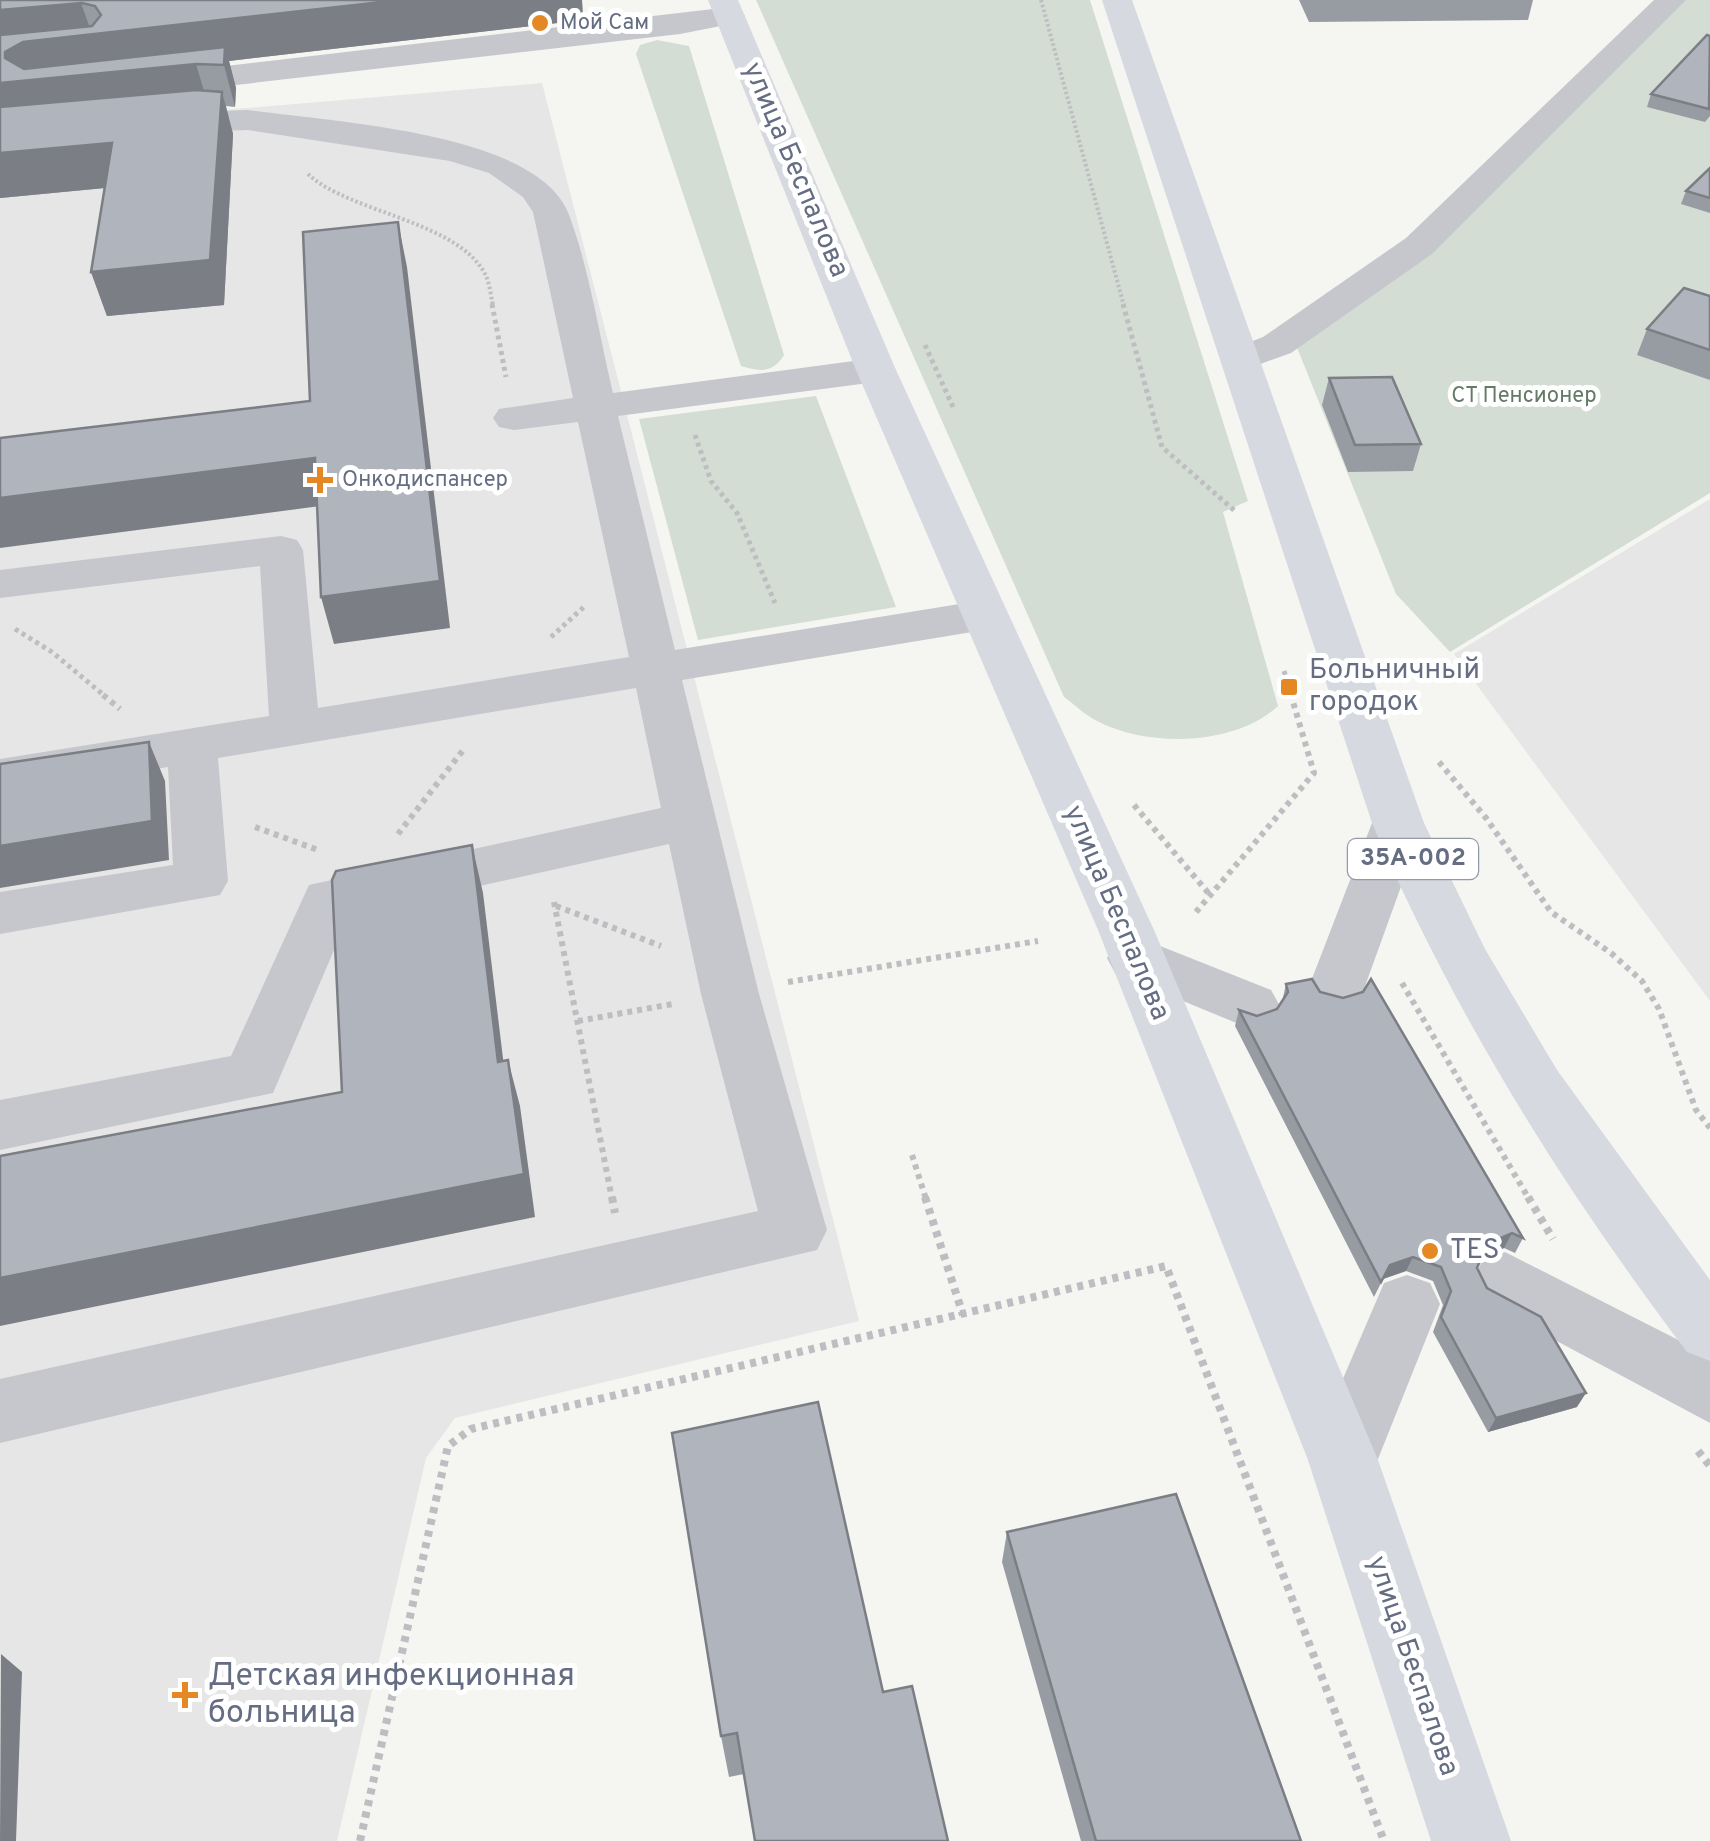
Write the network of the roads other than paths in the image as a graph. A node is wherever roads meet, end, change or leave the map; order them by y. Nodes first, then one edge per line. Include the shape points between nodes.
1 (616, 0) edge
2 (1117, 0) edge
3 (1681, 1) edge
4 (727, 8) edge
5 (628, 31) junction
6 (1241, 359) junction
7 (876, 370) junction
8 (596, 407) junction
9 (514, 418) road end
10 (0, 584) edge
11 (984, 615) junction
12 (656, 668) junction
13 (295, 728) junction
14 (176, 748) junction
15 (0, 777) edge
16 (691, 820) junction
17 (1398, 823) junction
18 (0, 913) edge
19 (1136, 958) junction
20 (1336, 989) dead end
21 (1252, 1006) dead end
22 (0, 1125) edge
23 (1534, 1268) road end
24 (1407, 1304) dead end
25 (1704, 1314) edge
26 (0, 1411) edge
27 (1699, 1414) edge
28 (1343, 1460) junction
29 (1471, 1841) edge

1 - 5 lane
2 - 6 main road, 35А-002
3 - 6 lane via 1418,246 1276,345
4 - 5 lane
4 - 7 main road, улица Беспалова
5 - 8 lane via 116,108 295,125 500,166 536,190 552,212
6 - 17 main road, 35А-002
7 - 8 lane
7 - 11 main road, улица Беспалова
8 - 9 lane
8 - 12 lane
10 - 13 lane via 281,550
11 - 12 lane
11 - 19 main road, улица Беспалова
12 - 13 lane
12 - 16 lane
13 - 14 lane
14 - 15 lane
14 - 18 lane via 195,798 201,881
16 - 22 lane via 328,899 252,1076
16 - 26 lane via 795,1230
17 - 20 lane
17 - 25 main road, 35А-002 via 1427,893 1553,1111
19 - 21 lane
19 - 28 main road, улица Беспалова
23 - 27 lane
24 - 28 lane
28 - 29 main road, улица Беспалова

